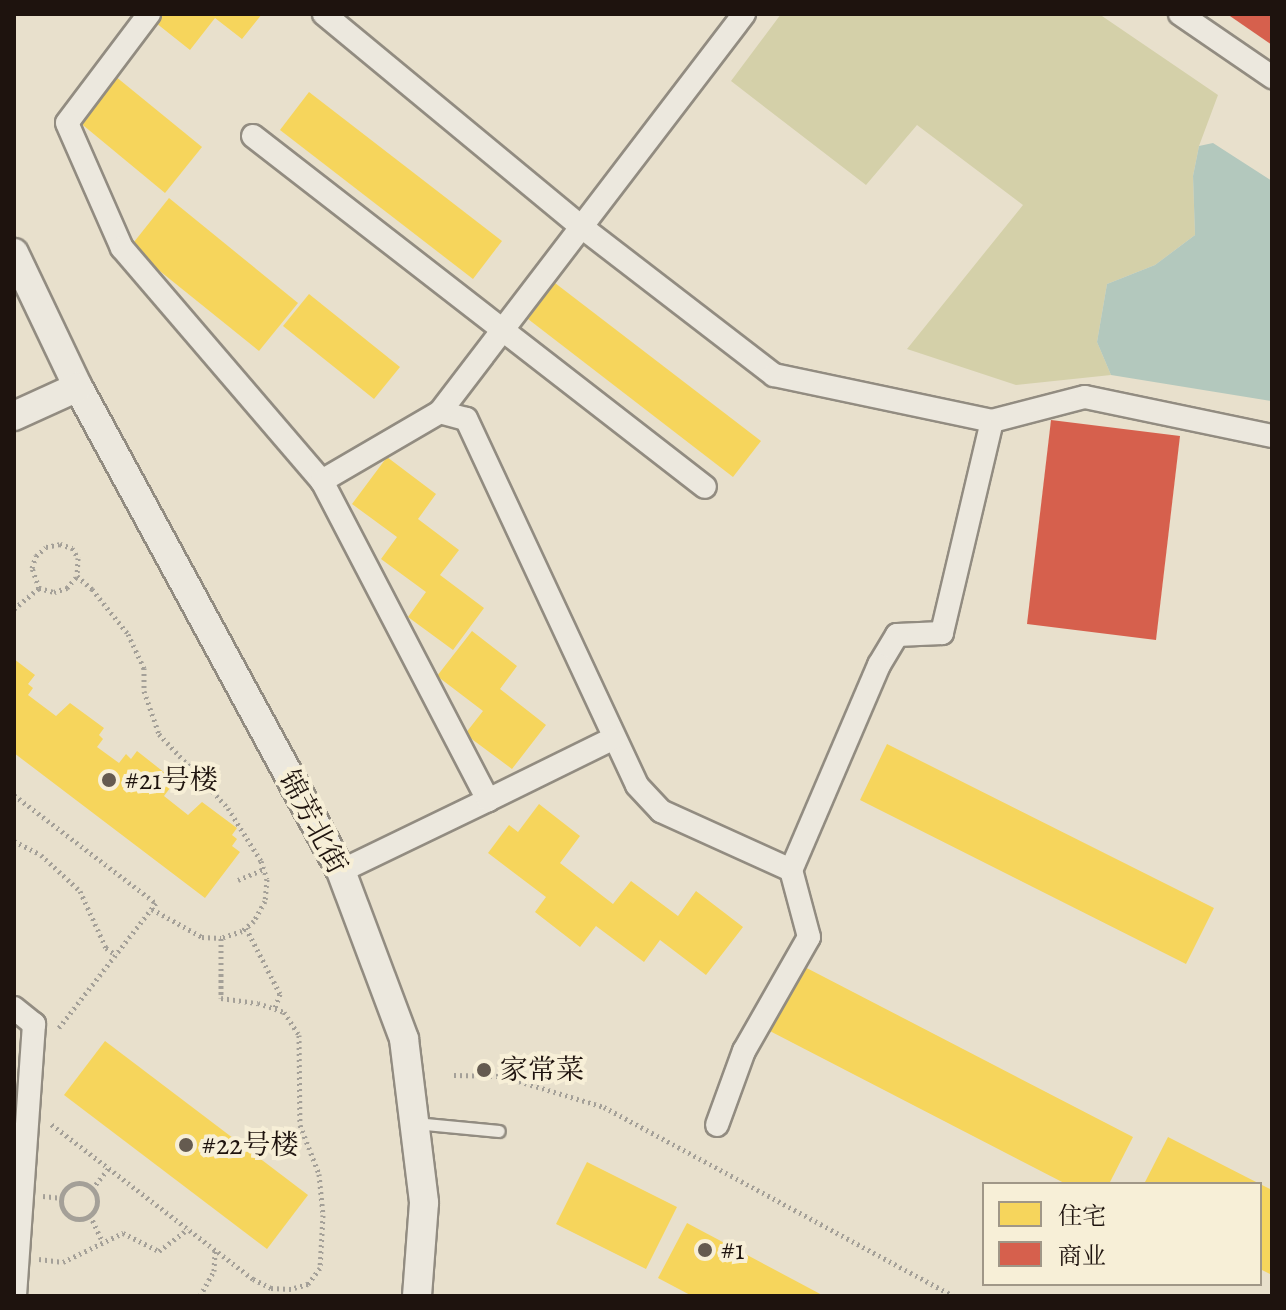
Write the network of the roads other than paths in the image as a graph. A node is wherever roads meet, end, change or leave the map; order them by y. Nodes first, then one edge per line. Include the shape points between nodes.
1 (149, 14) edge
2 (324, 14) edge
3 (744, 14) edge
4 (1180, 14) edge
5 (1272, 77) edge
6 (253, 136) dead end
7 (583, 228) junction
8 (14, 253) edge
9 (503, 332) junction
10 (78, 387) junction
11 (440, 412) junction
12 (14, 416) edge
13 (992, 421) junction
14 (1272, 436) edge
15 (322, 481) junction
16 (705, 487) dead end
17 (614, 738) junction
18 (488, 800) junction
19 (791, 870) junction
20 (341, 871) junction
21 (14, 1008) edge
22 (414, 1123) junction
23 (717, 1125) dead end
24 (499, 1131) dead end
25 (15, 1296) edge
26 (417, 1296) edge

1 - 15 street via 67,123 122,248
2 - 7 street
3 - 7 street
4 - 5 street
6 - 9 street
7 - 9 street
7 - 13 street via 774,375
8 - 10 street, 锦芳北街
9 - 11 street
9 - 16 street
10 - 12 street
10 - 20 street, 锦芳北街
11 - 15 street
11 - 17 street via 466,419
13 - 14 street via 1085,397
13 - 19 street via 942,633 897,635 879,665
15 - 18 street
17 - 18 street
17 - 19 street via 637,785 661,811
18 - 20 street
19 - 23 street via 809,937 744,1051
20 - 22 street, 锦芳北街 via 404,1039
21 - 25 street via 34,1024
22 - 24 lane
22 - 26 street, 锦芳北街 via 424,1203

